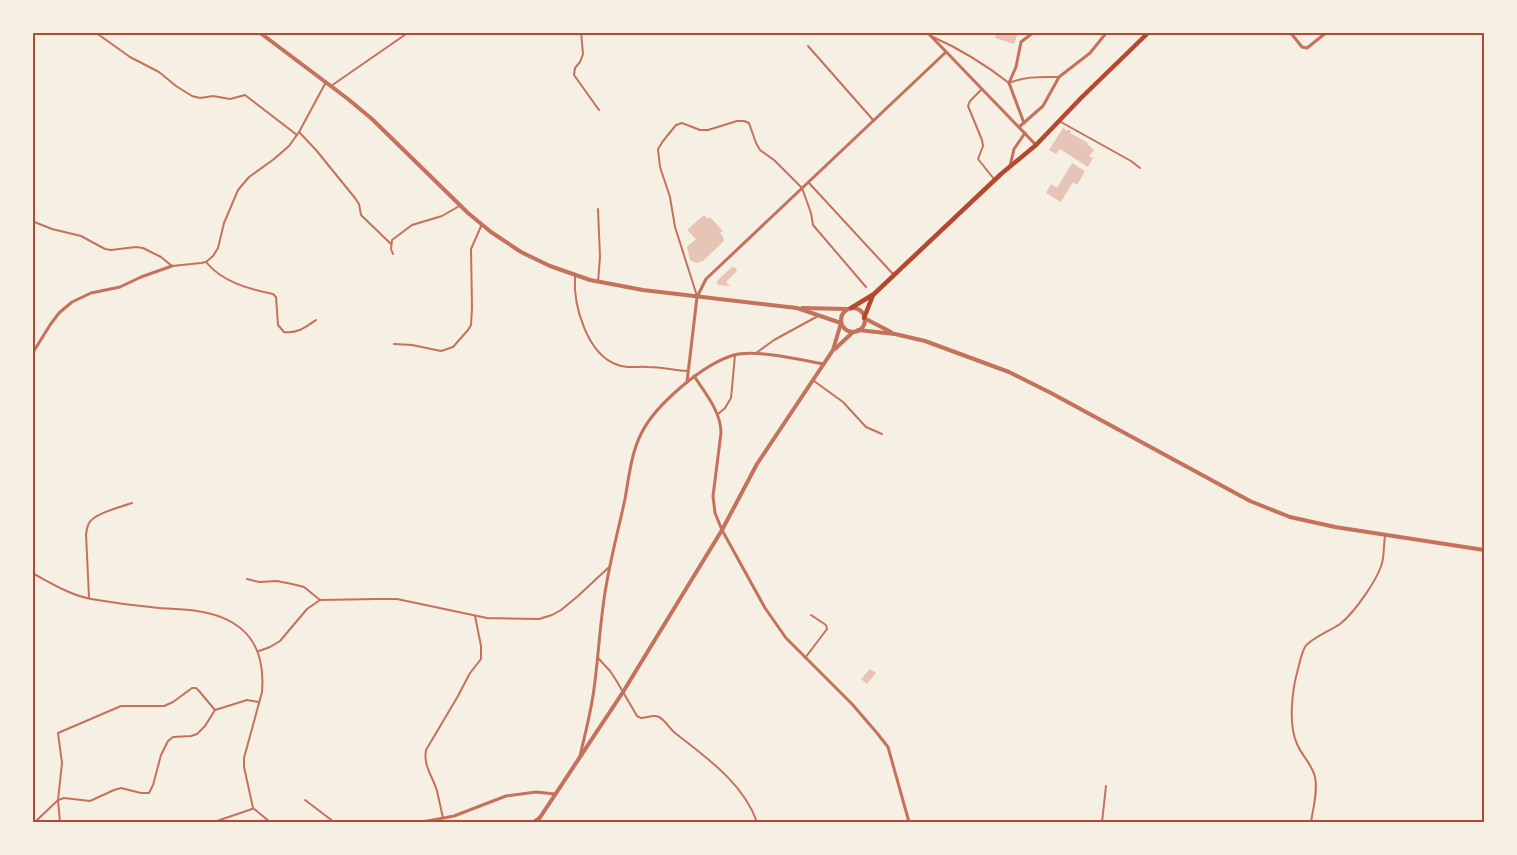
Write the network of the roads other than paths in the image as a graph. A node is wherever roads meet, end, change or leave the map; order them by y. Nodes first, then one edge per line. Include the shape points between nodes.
1 (95, 32) edge
2 (259, 32) edge
3 (410, 32) edge
4 (582, 32) edge
5 (1034, 32) edge
6 (1107, 32) edge
7 (1149, 32) edge
8 (1290, 32) edge
9 (1327, 32) edge
10 (929, 34) edge
11 (808, 46) dead end
12 (946, 52) junction
13 (1059, 77) junction
14 (326, 82) junction
15 (1010, 83) junction
16 (331, 86) junction
17 (982, 89) junction
18 (599, 110) dead end
19 (874, 121) junction
20 (1059, 121) junction
21 (1024, 123) junction
22 (1019, 127) junction
23 (299, 132) junction
24 (1025, 133) junction
25 (297, 135) junction
26 (1036, 145) junction
27 (1010, 167) junction
28 (1140, 168) dead end
29 (995, 180) junction
30 (809, 182) junction
31 (802, 188) junction
32 (461, 205) junction
33 (598, 209) dead end
34 (32, 221) edge
35 (482, 224) junction
36 (391, 244) junction
37 (393, 254) dead end
38 (206, 262) junction
39 (172, 266) junction
40 (575, 276) junction
41 (894, 276) junction
42 (598, 282) junction
43 (866, 287) dead end
44 (874, 294) junction
45 (697, 297) junction
46 (797, 308) junction
47 (849, 308) junction
48 (820, 315) junction
49 (864, 318) junction
50 (316, 320) dead end
51 (841, 323) junction
52 (856, 331) junction
53 (895, 334) junction
54 (394, 344) dead end
55 (833, 350) junction
56 (33, 352) edge
57 (756, 353) junction
58 (735, 354) junction
59 (824, 364) junction
60 (689, 372) junction
61 (694, 376) junction
62 (814, 381) junction
63 (687, 382) junction
64 (718, 414) junction
65 (882, 434) dead end
66 (132, 503) dead end
67 (722, 530) junction
68 (1385, 534) junction
69 (1484, 550) edge
70 (610, 567) junction
71 (32, 573) edge
72 (247, 579) dead end
73 (89, 598) junction
74 (320, 600) junction
75 (811, 615) dead end
76 (475, 616) junction
77 (259, 652) junction
78 (597, 658) junction
79 (805, 658) junction
80 (623, 692) junction
81 (260, 702) junction
82 (215, 710) junction
83 (579, 759) junction
84 (1106, 786) dead end
85 (556, 794) junction
86 (58, 800) junction
87 (305, 800) dead end
88 (253, 808) junction
89 (543, 814) junction
90 (443, 818) junction
91 (35, 822) edge
92 (60, 822) edge
93 (214, 822) edge
94 (270, 822) edge
95 (334, 822) edge
96 (422, 822) edge
97 (532, 822) edge
98 (537, 822) edge
99 (757, 822) edge
100 (909, 822) edge
101 (1102, 822) edge
102 (1311, 822) edge

1 - 25 lane via 192,96 230,99 245,95
2 - 14 street
3 - 16 lane
4 - 18 lane via 583,54 574,75
5 - 15 street via 1021,42
6 - 13 street via 1090,53
7 - 20 main road
8 - 9 street via 1302,47 1308,48
10 - 12 street
10 - 15 lane
11 - 19 lane
12 - 17 street
12 - 19 street
13 - 15 lane via 1033,76
13 - 21 street via 1043,106
14 - 16 street
14 - 23 lane
15 - 21 street
16 - 32 street via 372,119
17 - 22 street
17 - 29 lane via 968,106 982,140 978,159
19 - 30 street
20 - 26 main road
20 - 28 lane
21 - 22 street
22 - 24 street
23 - 25 lane
23 - 36 lane via 355,198 361,215
24 - 26 street
24 - 27 street via 1014,149
25 - 38 lane via 289,146 238,190 218,248
26 - 27 main road
27 - 29 main road
29 - 41 main road
30 - 31 street
30 - 41 lane
31 - 43 lane via 813,225
31 - 45 street via 706,279
31 - 45 lane via 760,150 747,122 737,121 708,130 682,123 676,125 658,149 660,166
32 - 35 street
32 - 36 lane via 442,216 412,225
33 - 42 lane
34 - 39 lane via 81,236 105,249 143,248
35 - 40 street via 521,252
35 - 54 lane via 471,249 472,308 468,330 453,347 441,352
36 - 37 lane
38 - 39 lane
38 - 50 lane via 233,282 273,294 278,325 284,332 298,331
39 - 56 street via 72,302 58,313
40 - 42 street
40 - 60 lane via 579,316 592,344 606,359 627,368 649,366
41 - 44 main road
42 - 45 street
44 - 47 main road
44 - 49 main road
45 - 46 street
45 - 60 street
46 - 47 street
46 - 48 street
47 - 49 street via 858,309
47 - 51 street via 842,315
48 - 51 street
48 - 57 lane
49 - 52 street via 863,325
49 - 53 street
51 - 52 street via 846,330
51 - 55 street
52 - 53 street
52 - 55 street
53 - 68 street via 925,341 1010,372 1266,508 1313,523
55 - 59 street
57 - 58 street
57 - 59 street
58 - 61 street
58 - 64 lane via 730,398
59 - 62 street
60 - 63 street
61 - 63 street
61 - 64 street
62 - 65 lane via 843,402 866,427
62 - 67 street via 757,464
63 - 70 street via 652,417 642,432 632,461
64 - 67 street via 722,433 712,496
66 - 73 lane via 97,516 87,524
67 - 79 street via 774,622
67 - 80 street
68 - 69 street
68 - 102 lane via 1381,566 1368,590 1347,618 1308,644 1297,672 1293,728 1298,746 1315,778
70 - 76 lane via 561,610 546,618
70 - 78 street
71 - 73 lane via 64,590
72 - 74 lane via 304,587
73 - 77 lane via 214,614 243,629
74 - 76 lane via 398,599
74 - 77 lane via 280,641
75 - 79 lane via 827,629
76 - 90 lane via 482,659 470,673 425,756
77 - 81 lane via 263,683
78 - 80 lane
78 - 83 street via 594,690
79 - 100 street via 852,704 888,747
80 - 83 street
80 - 99 lane via 637,716 659,716 673,732 727,776 744,796
81 - 82 lane via 247,700
81 - 88 lane via 243,762
82 - 86 lane via 196,734 173,737 168,741 149,793 121,788 90,801
82 - 86 lane via 196,688 192,688 164,706 121,706 58,733 62,763
83 - 85 street
84 - 101 lane
85 - 89 street
85 - 90 street via 536,792 506,796
86 - 91 lane
86 - 92 lane
87 - 95 lane
88 - 93 lane
88 - 94 lane
89 - 97 lane
89 - 98 street
90 - 96 street

